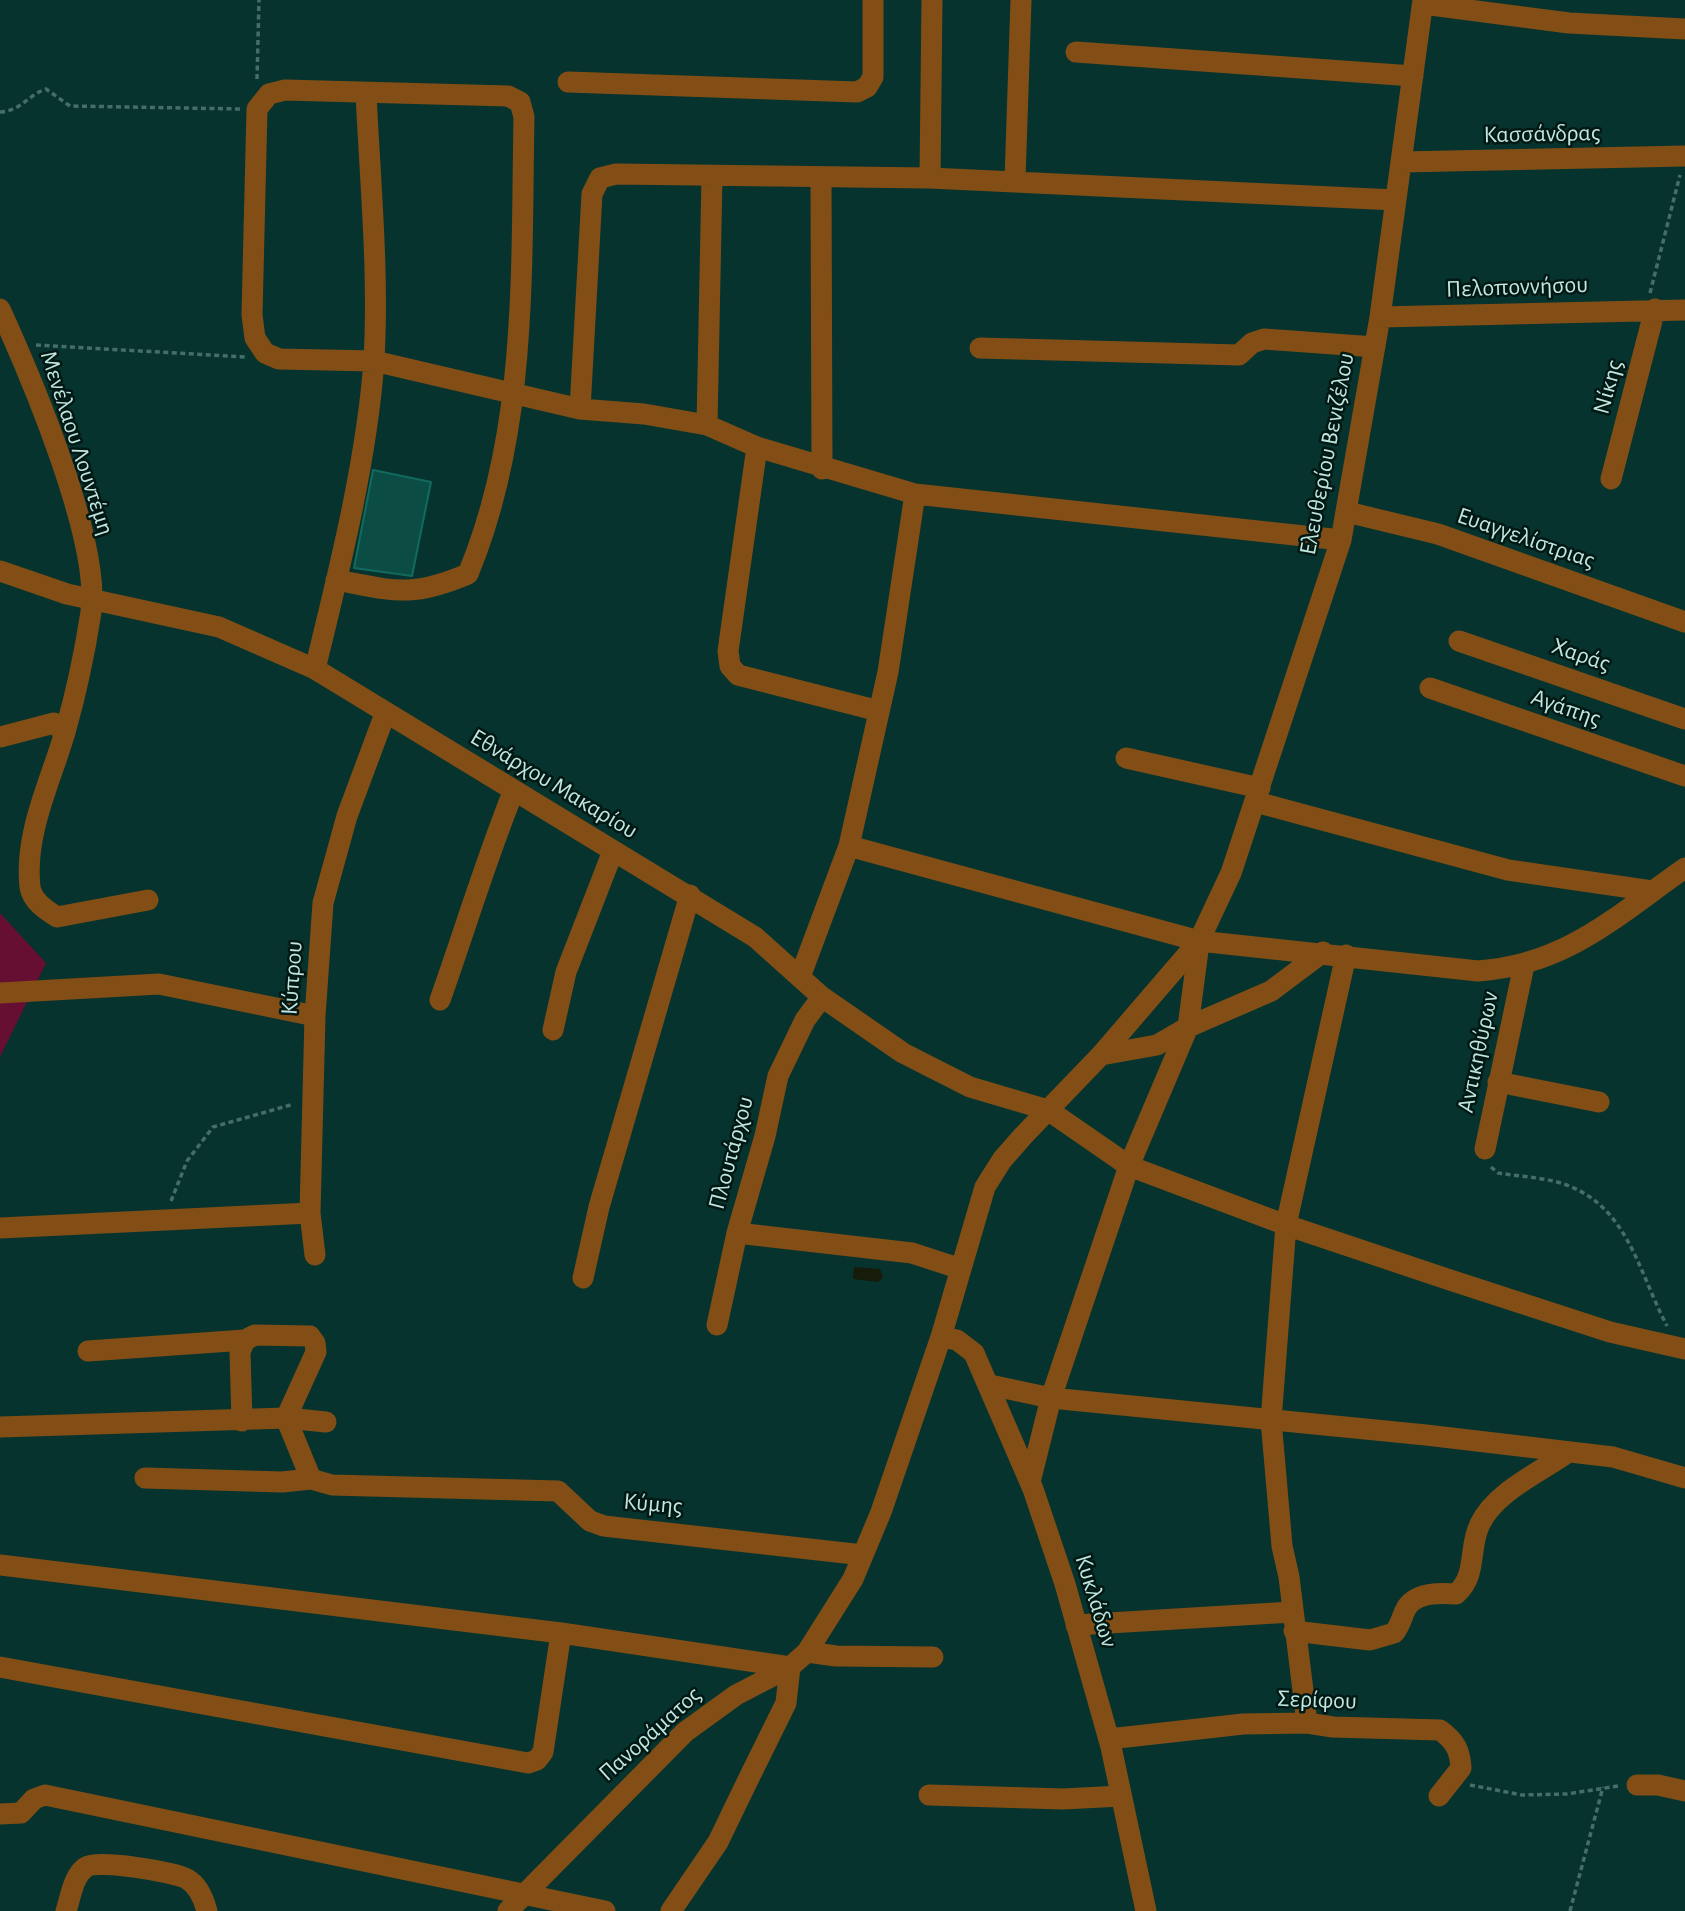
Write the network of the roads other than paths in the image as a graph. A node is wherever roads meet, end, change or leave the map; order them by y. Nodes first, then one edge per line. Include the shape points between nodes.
1 (873, 0) edge
2 (932, 0) edge
3 (1021, 0) edge
4 (1423, 2) edge
5 (1685, 29) edge
6 (1076, 52) dead end
7 (1413, 76) junction
8 (568, 82) dead end
9 (366, 93) junction
10 (1685, 156) edge
11 (1401, 162) junction
12 (712, 177) junction
13 (821, 177) junction
14 (929, 178) junction
15 (1015, 180) junction
16 (1395, 200) junction
17 (0, 309) edge
18 (1651, 309) junction
19 (1685, 310) edge
20 (1380, 317) junction
21 (9, 338) edge
22 (1375, 347) junction
23 (980, 348) dead end
24 (374, 361) junction
25 (513, 395) junction
26 (580, 409) junction
27 (707, 425) junction
28 (757, 447) junction
29 (822, 469) junction
30 (1611, 479) dead end
31 (915, 494) junction
32 (1347, 512) junction
33 (1341, 540) junction
34 (0, 571) edge
35 (336, 580) junction
36 (92, 597) junction
37 (1685, 622) edge
38 (1459, 641) dead end
39 (315, 669) junction
40 (1430, 688) dead end
41 (879, 711) junction
42 (384, 714) junction
43 (1685, 719) edge
44 (65, 733) junction
45 (0, 737) edge
46 (1126, 758) dead end
47 (1685, 776) edge
48 (514, 790) junction
49 (1258, 795) junction
50 (849, 846) junction
51 (613, 851) junction
52 (1685, 868) edge
53 (1652, 891) junction
54 (690, 895) junction
55 (148, 900) dead end
56 (1199, 941) junction
57 (1323, 952) junction
58 (1346, 955) junction
59 (1524, 965) junction
60 (800, 976) junction
61 (0, 993) edge
62 (821, 997) junction
63 (440, 1000) dead end
64 (315, 1016) junction
65 (1188, 1027) junction
66 (554, 1030) dead end
67 (1101, 1055) junction
68 (1498, 1082) junction
69 (1600, 1102) dead end
70 (1048, 1110) junction
71 (1485, 1149) road end
72 (1129, 1166) junction
73 (310, 1213) junction
74 (1286, 1225) junction
75 (0, 1227) edge
76 (737, 1233) junction
77 (315, 1255) dead end
78 (961, 1269) junction
79 (583, 1278) dead end
80 (717, 1325) dead end
81 (941, 1337) junction
82 (245, 1340) junction
83 (1681, 1348) edge
84 (88, 1351) dead end
85 (990, 1385) junction
86 (1051, 1398) junction
87 (286, 1418) junction
88 (1271, 1420) junction
89 (242, 1421) junction
90 (326, 1422) dead end
91 (0, 1427) edge
92 (1567, 1453) junction
93 (145, 1478) dead end
94 (1685, 1478) edge
95 (311, 1479) junction
96 (1030, 1482) junction
97 (863, 1555) junction
98 (0, 1565) edge
99 (1293, 1621) junction
100 (1076, 1625) junction
101 (561, 1633) junction
102 (807, 1652) junction
103 (933, 1657) dead end
104 (0, 1667) edge
105 (790, 1667) junction
106 (1307, 1723) junction
107 (1109, 1739) junction
108 (1637, 1785) road end
109 (1685, 1791) edge
110 (929, 1796) dead end
111 (1122, 1796) junction
112 (1439, 1796) dead end
113 (0, 1814) edge
114 (523, 1894) junction
115 (66, 1911) edge
116 (207, 1911) edge
117 (508, 1911) edge
118 (605, 1911) edge
119 (671, 1911) edge
120 (1146, 1911) edge

1 - 8 street via 873,77 857,92
2 - 14 street
3 - 15 street
4 - 5 street via 1569,23
4 - 7 street, Ελευθερίου Βενιζέλου
6 - 7 street
7 - 11 street, Ελευθερίου Βενιζέλου
9 - 24 street
9 - 24 street via 285,90 269,94 257,109 252,315 255,338 265,353 279,359
9 - 25 street via 508,96 520,102 524,117 520,304
10 - 11 street, Κασσάνδρας
11 - 16 street, Ελευθερίου Βενιζέλου
12 - 13 street
12 - 26 street via 616,174 600,178 592,194
12 - 27 street
13 - 14 street
13 - 29 street
14 - 15 street
15 - 16 street
16 - 20 street, Ελευθερίου Βενιζέλου
17 - 21 street, Μενέλαου Λουντέμη
18 - 19 street, Πελοποννήσου
18 - 20 street, Πελοποννήσου
18 - 30 street, Νίκης
20 - 22 street, Ελευθερίου Βενιζέλου
21 - 36 street, Μενέλαου Λουντέμη via 70,493 91,571
22 - 23 street via 1265,339 1239,355
22 - 32 street, Ελευθερίου Βενιζέλου
24 - 25 street
24 - 35 street
25 - 26 street
25 - 35 street via 488,525 468,573 406,593
26 - 27 street
27 - 28 street
28 - 29 street
28 - 41 street via 728,651 730,666 738,676
29 - 31 street
31 - 33 street
31 - 41 street
32 - 33 street, Ελευθερίου Βενιζέλου
32 - 37 street, Ευαγγελίστριας via 1438,534
33 - 49 street, Ελευθερίου Βενιζέλου
34 - 36 street, Εθνάρχου Μακαρίου via 67,594
35 - 39 street
36 - 39 street, Εθνάρχου Μακαρίου via 219,627
36 - 44 street, Μενέλαου Λουντέμη
38 - 43 street, Χαράς
39 - 42 street, Εθνάρχου Μακαρίου
40 - 47 street, Αγάπης
41 - 50 street
42 - 48 street, Εθνάρχου Μακαρίου
42 - 64 street, Κύπρου via 347,816 323,902
44 - 45 street via 54,723
44 - 55 street, Μενέλαου Λουντέμη via 38,819 30,890 43,908 57,917
46 - 49 street
48 - 51 street, Εθνάρχου Μακαρίου
48 - 63 street via 485,861
49 - 53 street via 1508,870
49 - 56 street, Ελευθερίου Βενιζέλου via 1231,873
50 - 56 street
50 - 60 street
51 - 54 street, Εθνάρχου Μακαρίου
51 - 66 street via 566,972
52 - 53 street
53 - 59 street via 1562,952
54 - 60 street, Εθνάρχου Μακαρίου via 755,937
54 - 79 street via 599,1207
56 - 57 street
56 - 65 street
56 - 67 street, Πανοράματος
57 - 58 street
57 - 65 street via 1271,991
58 - 59 street via 1478,971
58 - 74 street
59 - 68 street, Αντικηθύρων
60 - 62 street, Εθνάρχου Μακαρίου
61 - 64 street via 159,984
62 - 70 street, Εθνάρχου Μακαρίου via 903,1053 970,1087
62 - 76 street, Πλουτάρχου via 778,1076
64 - 73 street, Κύπρου
65 - 67 street via 1157,1045
65 - 72 street
67 - 70 street, Πανοράματος
68 - 69 street
68 - 71 street, Αντικηθύρων
70 - 72 street, Εθνάρχου Μακαρίου
70 - 78 street, Πανοράματος via 1002,1160 985,1187
72 - 74 street, Εθνάρχου Μακαρίου
72 - 86 street
73 - 75 street
73 - 77 street, Κύπρου
74 - 83 street, Εθνάρχου Μακαρίου via 1610,1332
74 - 88 street
76 - 78 street, Πλουτάρχου via 912,1253
76 - 80 street
78 - 81 street, Πανοράματος
81 - 85 street, Κυκλάδων via 966,1345
81 - 97 street, Πανοράματος
82 - 84 street
82 - 87 street via 255,1335 301,1335 310,1336 315,1343 316,1352
82 - 89 street via 240,1352
85 - 86 street
85 - 96 street, Κυκλάδων
86 - 88 street
86 - 96 street
87 - 89 street
87 - 90 street
87 - 95 street
88 - 92 street
88 - 99 street
89 - 91 street
92 - 94 street via 1613,1457
92 - 99 street via 1493,1503 1479,1525 1466,1585 1456,1594 1420,1597 1408,1606 1394,1633 1370,1640
93 - 95 street, Κύμης
95 - 97 street, Κύμης via 332,1485 558,1491 590,1521 604,1526
96 - 100 street, Κυκλάδων
97 - 102 street, Πανοράματος
98 - 101 street
99 - 100 street
99 - 106 street
100 - 107 street, Κυκλάδων
101 - 104 street via 543,1752 528,1763
101 - 105 street
102 - 103 street
102 - 105 street, Πανοράματος
105 - 114 street, Πανοράματος via 736,1695 685,1732
105 - 119 street via 786,1703 718,1842
106 - 107 street, Σερίφου via 1243,1724
106 - 112 street, Σερίφου via 1440,1730 1453,1740 1461,1768
107 - 111 street, Κυκλάδων
108 - 109 street
110 - 111 street
111 - 120 street, Κυκλάδων
113 - 114 street via 21,1813 45,1795
114 - 117 street, Πανοράματος
114 - 118 street
115 - 116 street via 77,1874 88,1864 106,1862 188,1879 202,1895

